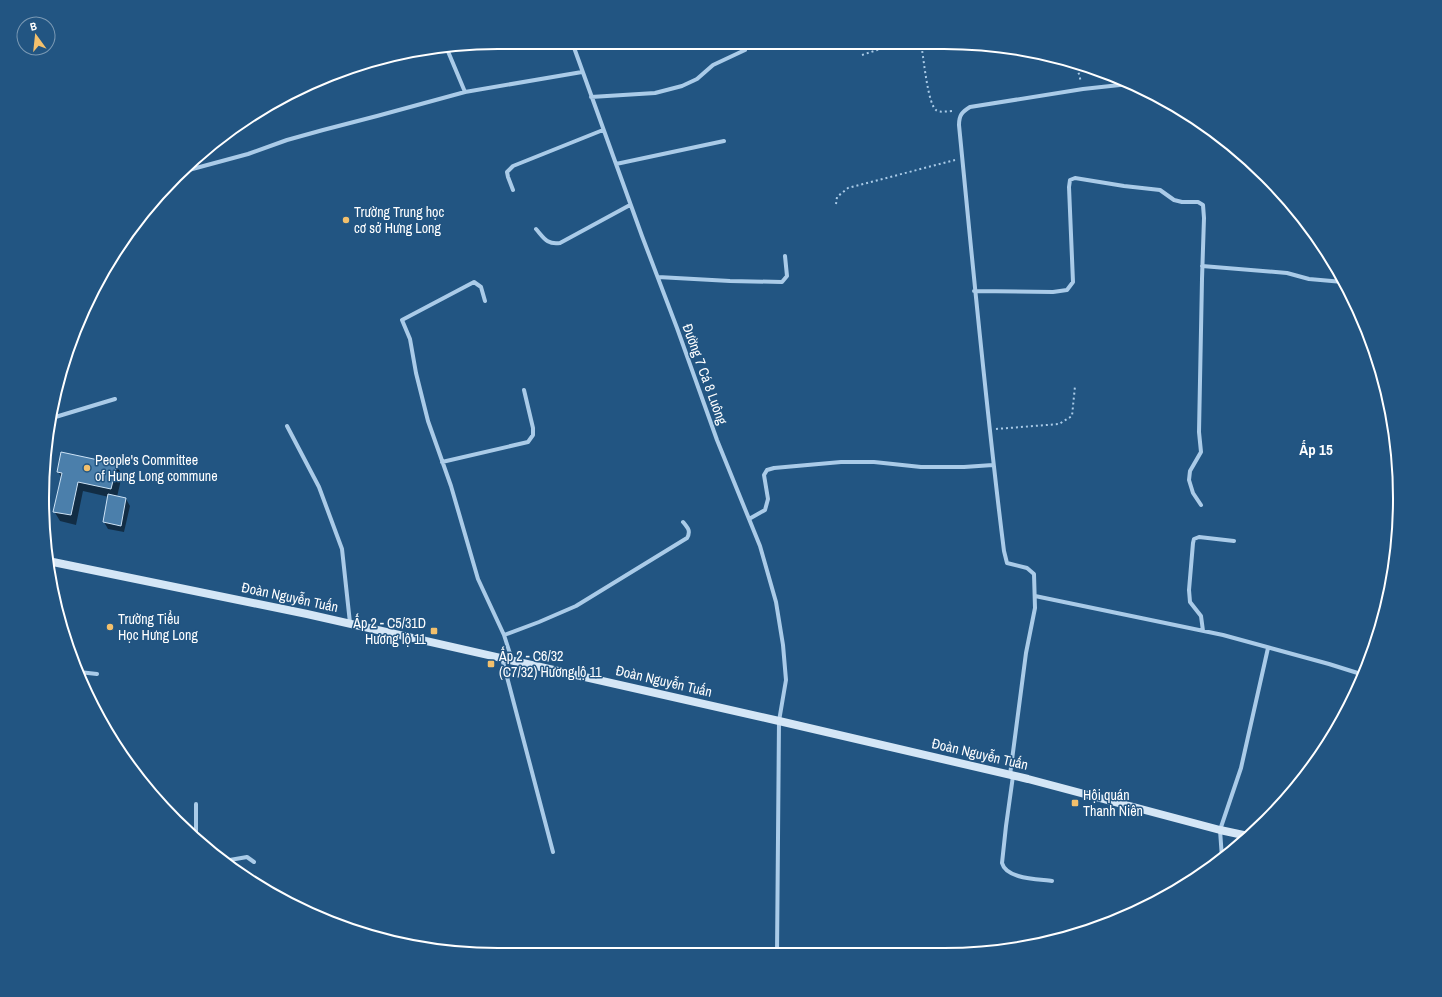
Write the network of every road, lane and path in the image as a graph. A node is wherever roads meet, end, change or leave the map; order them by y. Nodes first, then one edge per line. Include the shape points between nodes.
1 (574, 49) edge
2 (880, 49) edge
3 (922, 49) edge
4 (745, 50) dead end
5 (448, 52) edge
6 (862, 55) dead end
7 (1078, 70) edge
8 (582, 72) junction
9 (1120, 85) edge
10 (1083, 89) junction
11 (465, 92) junction
12 (591, 97) junction
13 (964, 111) junction
14 (603, 130) junction
15 (724, 141) dead end
16 (962, 158) junction
17 (616, 164) junction
18 (194, 169) edge
19 (513, 190) dead end
20 (836, 204) dead end
21 (630, 205) junction
22 (536, 229) dead end
23 (785, 256) dead end
24 (1202, 266) junction
25 (658, 277) junction
26 (1337, 281) edge
27 (974, 291) junction
28 (485, 301) dead end
29 (1075, 386) dead end
30 (524, 390) dead end
31 (115, 399) dead end
32 (57, 416) edge
33 (286, 426) dead end
34 (989, 429) junction
35 (442, 462) junction
36 (993, 465) junction
37 (1201, 504) dead end
38 (749, 519) junction
39 (683, 522) dead end
40 (1234, 541) dead end
41 (54, 561) edge
42 (1035, 596) junction
43 (350, 623) junction
44 (1203, 631) junction
45 (504, 636) junction
46 (1268, 648) junction
47 (502, 658) junction
48 (512, 660) junction
49 (84, 673) edge
50 (1358, 673) edge
51 (97, 674) dead end
52 (780, 721) junction
53 (1012, 775) junction
54 (196, 804) dead end
55 (196, 830) edge
56 (1220, 830) junction
57 (1241, 835) edge
58 (1222, 851) edge
59 (553, 852) dead end
60 (232, 860) edge
61 (254, 862) dead end
62 (1052, 881) dead end
63 (777, 948) edge

1 - 8 street, Đường 7 Cá 8 Luông
2 - 6 path
3 - 13 path via 934,110
4 - 12 street via 714,65 697,79 682,86 655,93
5 - 11 street
7 - 10 path
8 - 11 street
8 - 12 street, Đường 7 Cá 8 Luông
9 - 10 street
10 - 13 street via 970,107
11 - 18 street via 287,140
12 - 14 street, Đường 7 Cá 8 Luông
13 - 16 street via 959,118
14 - 17 street, Đường 7 Cá 8 Luông
14 - 19 street via 513,166 507,172
15 - 17 street
16 - 20 path via 848,188 837,196
16 - 27 street
17 - 21 street, Đường 7 Cá 8 Luông
21 - 22 street via 560,243 553,244 547,241
21 - 25 street, Đường 7 Cá 8 Luông
23 - 25 street via 787,276 782,282
24 - 26 street via 1287,273 1309,279
24 - 27 street via 1203,205 1198,202 1174,200 1160,190 1075,178 1070,180 1068,187 1073,282 1067,290
24 - 37 street via 1199,432 1201,452 1190,471 1189,480 1193,493
25 - 38 street, Đường 7 Cá 8 Luông via 717,440
27 - 34 street
28 - 35 street via 481,287 474,282 402,320 410,339 428,421
29 - 34 path via 1072,416 1059,424
30 - 35 street via 533,428 533,435 528,442
31 - 32 street
33 - 43 street via 319,487 342,549
34 - 36 street
35 - 45 street via 478,579
36 - 38 street via 964,468 841,462 774,468 764,474 768,499 765,510
36 - 42 street via 1007,563 1027,568 1034,574
38 - 52 street, Đường 7 Cá 8 Luông via 760,546 776,602 783,645 786,680
39 - 45 street via 690,533 687,538 576,606
40 - 44 street via 1199,537 1194,539 1190,602 1201,616
41 - 43 main road, Đoàn Nguyễn Tuấn
42 - 44 street
42 - 53 street
43 - 47 main road, Đoàn Nguyễn Tuấn
44 - 46 street
45 - 48 street
46 - 50 street
46 - 56 street via 1241,768
47 - 48 main road, Đoàn Nguyễn Tuấn
47 - 59 street
48 - 52 main road, Đoàn Nguyễn Tuấn
49 - 51 street
52 - 53 main road, Đoàn Nguyễn Tuấn
52 - 63 street, Đường 7 Cá 8 Luông
53 - 56 main road, Đoàn Nguyễn Tuấn
53 - 62 street via 1003,868 1020,877
54 - 55 street
56 - 57 main road, Đoàn Nguyễn Tuấn
56 - 58 street
60 - 61 street via 247,857

